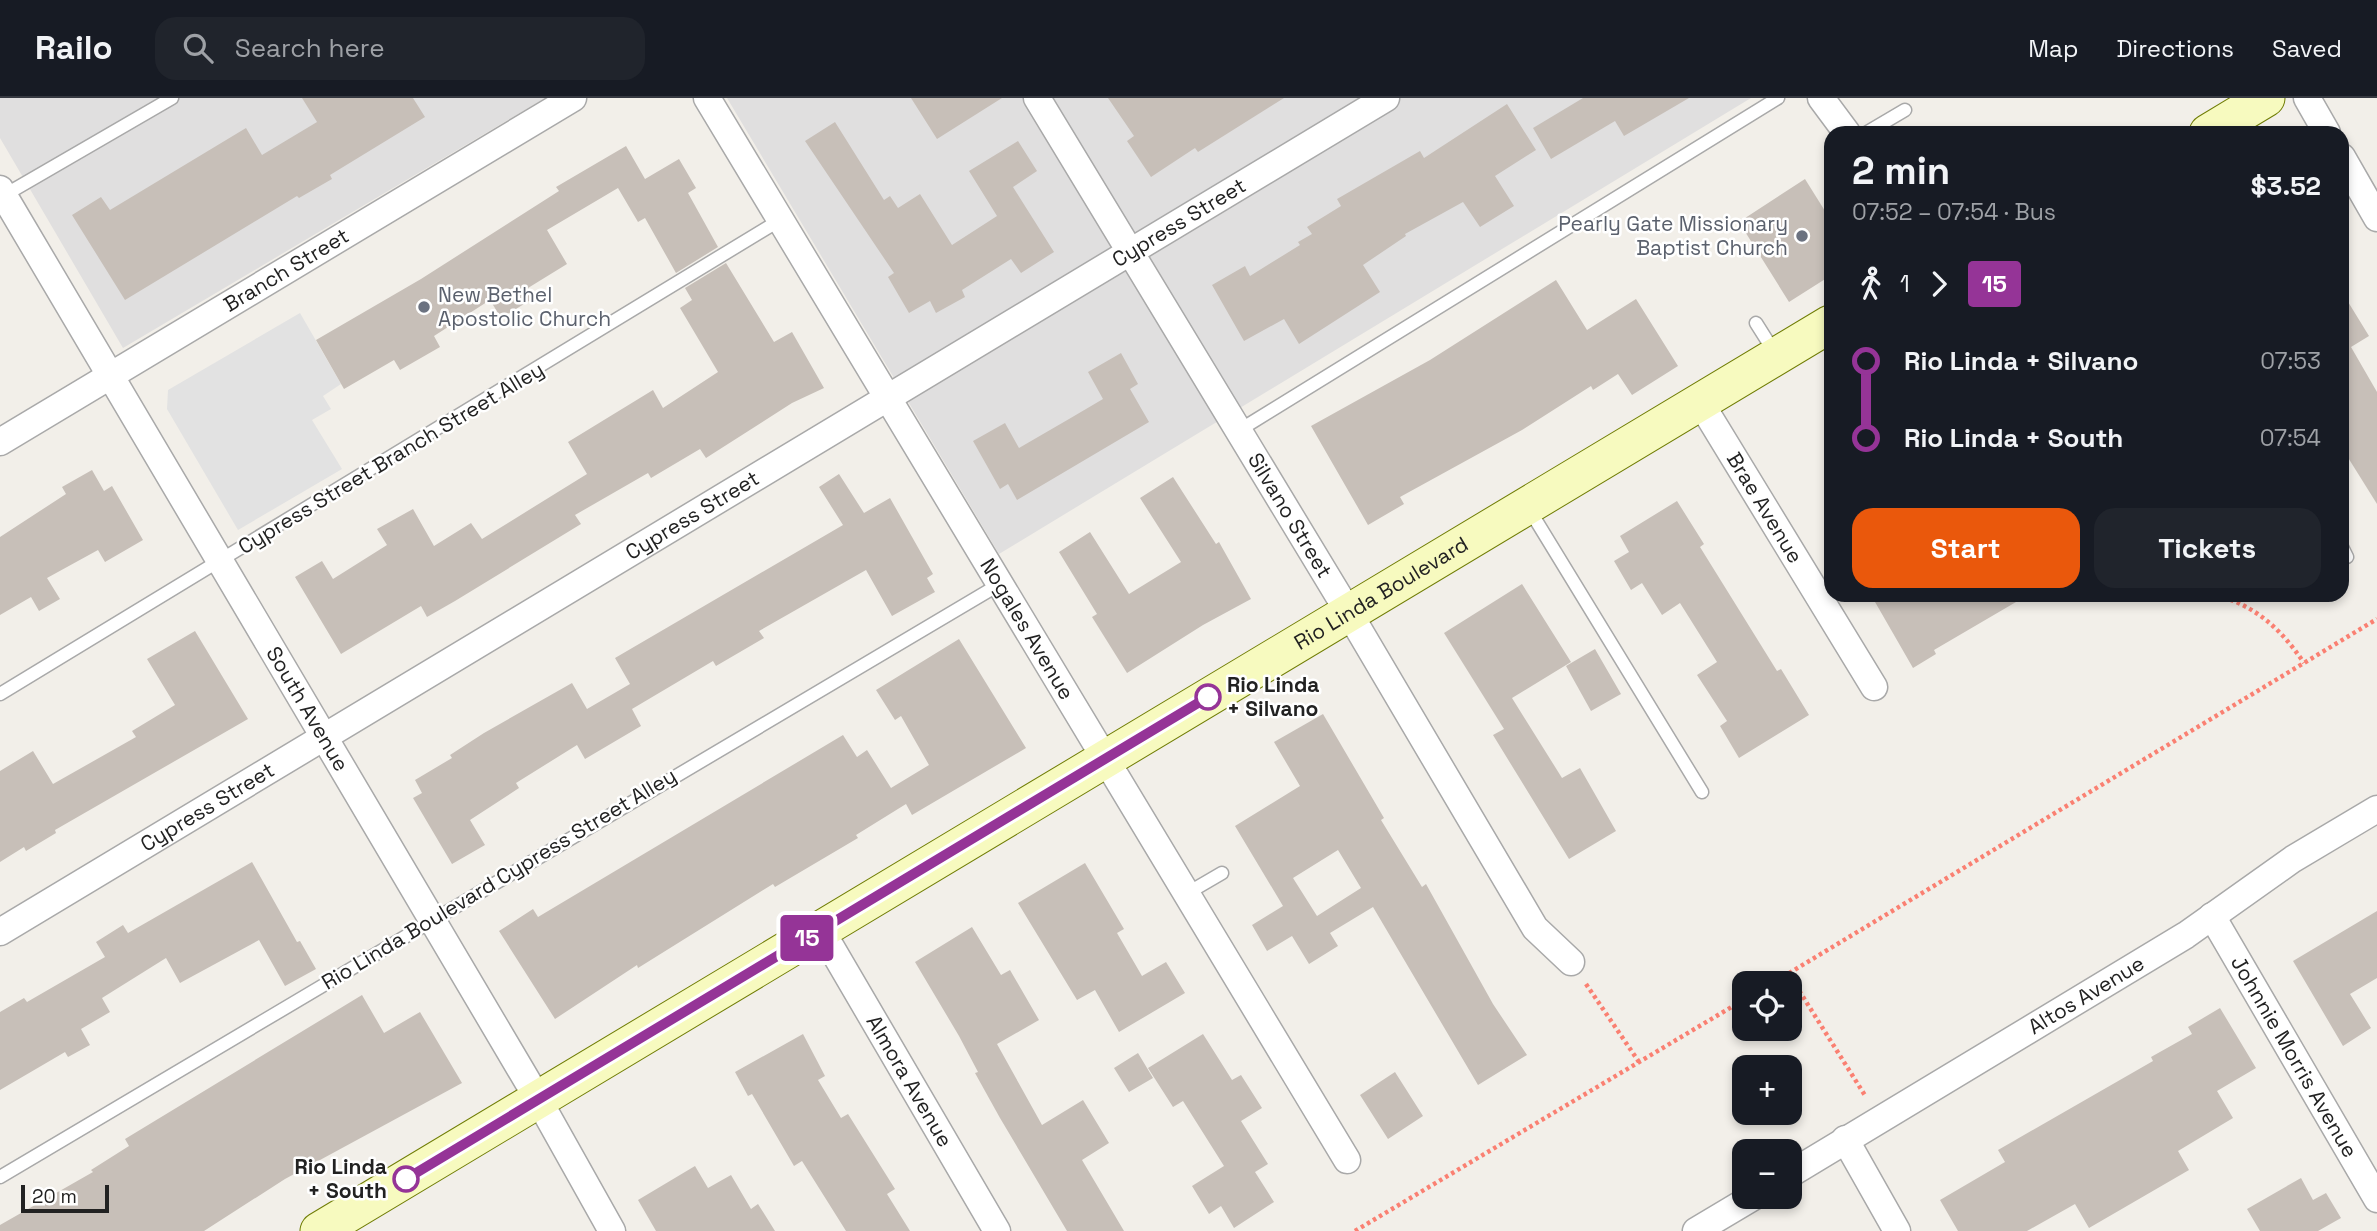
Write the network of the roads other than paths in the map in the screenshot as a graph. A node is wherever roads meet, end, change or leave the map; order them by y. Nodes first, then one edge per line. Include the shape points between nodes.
1 (172, 98) edge
2 (573, 98) edge
3 (707, 98) edge
4 (1037, 98) edge
5 (1386, 98) edge
6 (1778, 98) edge
7 (1821, 98) edge
8 (2266, 98) edge
9 (2307, 98) edge
10 (1905, 110) dead end
11 (1842, 126) edge
12 (1878, 126) edge
13 (2220, 126) edge
14 (2323, 126) edge
15 (2349, 169) edge
16 (1, 194) edge
17 (2377, 218) edge
18 (780, 220) junction
19 (1131, 254) junction
20 (1756, 323) dead end
21 (1824, 328) edge
22 (1777, 356) junction
23 (110, 376) junction
24 (888, 399) junction
25 (1700, 402) junction
26 (1238, 431) junction
27 (0, 442) edge
28 (1527, 506) junction
29 (219, 563) junction
30 (1000, 584) junction
31 (1349, 613) junction
32 (1874, 687) dead end
33 (0, 694) edge
34 (324, 738) junction
35 (1105, 759) junction
36 (1702, 792) dead end
37 (2377, 811) edge
38 (1222, 873) dead end
39 (1186, 894) junction
40 (2212, 915) junction
41 (431, 918) junction
42 (821, 930) junction
43 (0, 932) edge
44 (1571, 962) dead end
45 (538, 1100) junction
46 (1845, 1139) junction
47 (1347, 1160) dead end
48 (1802, 1166) edge
49 (0, 1177) edge
50 (2377, 1199) edge
51 (1733, 1209) edge
52 (319, 1231) edge
53 (612, 1231) edge
54 (998, 1231) edge
55 (1696, 1231) edge
56 (1896, 1231) edge

1 - 16 lane
2 - 23 street, Branch Street
3 - 18 street, Nogales Avenue
4 - 19 street, Silvano Street
5 - 19 street, Cypress Street
6 - 26 lane
7 - 11 street
8 - 13 main road
9 - 14 street
10 - 12 lane
15 - 17 street
16 - 23 street, South Avenue
18 - 24 street, Nogales Avenue
18 - 29 lane, Cypress Street Branch Street Alley
19 - 24 street, Cypress Street
19 - 26 street, Silvano Street
20 - 22 lane
21 - 22 main road, Rio Linda Boulevard
22 - 25 main road, Rio Linda Boulevard
23 - 27 street, Branch Street
23 - 29 street, South Avenue
24 - 30 street, Nogales Avenue
24 - 34 street, Cypress Street
25 - 28 main road, Rio Linda Boulevard
25 - 32 street, Brae Avenue
26 - 31 street, Silvano Street
28 - 31 main road, Rio Linda Boulevard
28 - 36 lane
29 - 33 lane, Cypress Street Branch Street Alley
29 - 34 street, South Avenue
30 - 35 street, Nogales Avenue
30 - 41 lane, Rio Linda Boulevard Cypress Street Alley
31 - 35 main road, Rio Linda Boulevard
31 - 44 street, Silvano Street via 1535,928
34 - 41 street, South Avenue
34 - 43 street, Cypress Street
35 - 39 street, Nogales Avenue
35 - 42 main road, Rio Linda Boulevard
37 - 40 street, Altos Avenue via 2293,859
38 - 39 lane
39 - 47 street, Nogales Avenue
40 - 46 street, Altos Avenue
40 - 50 street, Johnnie Morris Avenue
41 - 45 street, South Avenue
41 - 49 lane, Rio Linda Boulevard Cypress Street Alley
42 - 45 main road, Rio Linda Boulevard
42 - 54 street, Almora Avenue
45 - 52 main road, Rio Linda Boulevard
45 - 53 street, South Avenue
46 - 48 street, Altos Avenue
46 - 56 street
51 - 55 street

